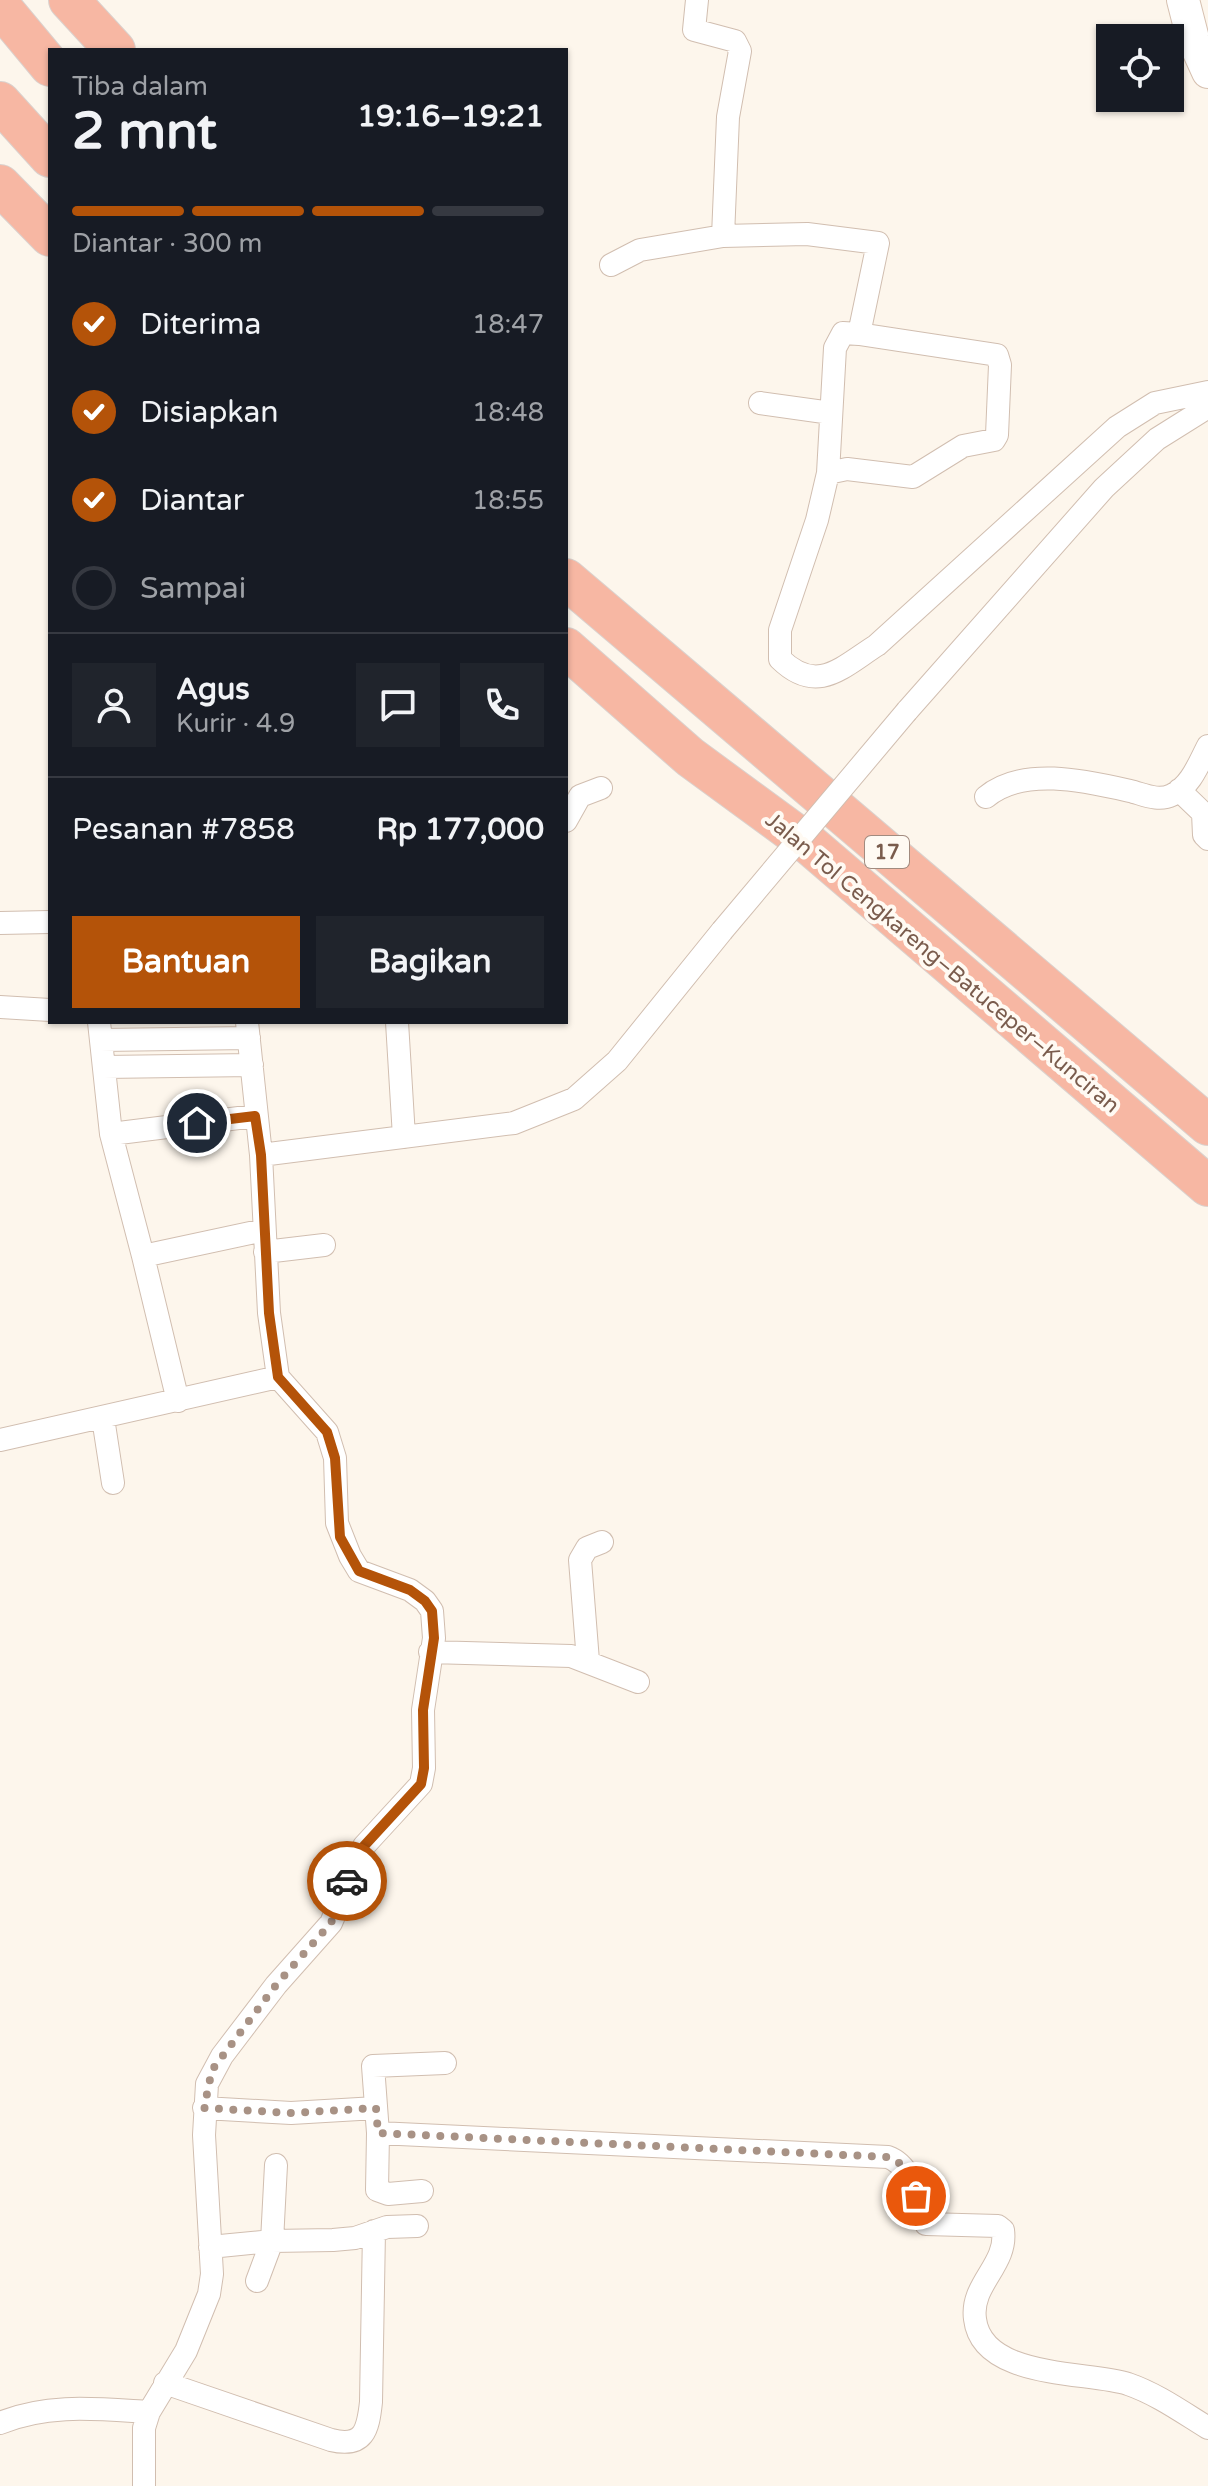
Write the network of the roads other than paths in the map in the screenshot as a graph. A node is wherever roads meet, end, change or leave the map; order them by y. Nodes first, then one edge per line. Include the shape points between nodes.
1 (69, 0) edge
2 (697, 0) edge
3 (1183, 0) edge
4 (0, 6) edge
5 (113, 48) edge
6 (48, 64) edge
7 (1208, 72) edge
8 (0, 102) edge
9 (48, 155) edge
10 (0, 185) edge
11 (48, 234) edge
12 (723, 236) junction
13 (611, 265) dead end
14 (859, 334) junction
15 (1208, 392) edge
16 (760, 403) dead end
17 (1208, 407) edge
18 (831, 413) junction
19 (828, 473) junction
20 (568, 557) edge
21 (568, 581) edge
22 (568, 650) edge
23 (672, 669) junction
24 (568, 679) edge
25 (1208, 746) edge
26 (690, 757) junction
27 (1202, 774) edge
28 (601, 788) dead end
29 (1179, 790) junction
30 (986, 797) dead end
31 (568, 817) edge
32 (1208, 839) edge
33 (48, 922) edge
34 (0, 923) edge
35 (0, 1007) edge
36 (48, 1010) edge
37 (397, 1024) edge
38 (248, 1030) edge
39 (100, 1031) edge
40 (252, 1065) junction
41 (104, 1067) junction
42 (255, 1116) junction
43 (1208, 1125) edge
44 (111, 1134) junction
45 (404, 1137) junction
46 (261, 1155) junction
47 (1208, 1186) edge
48 (264, 1241) junction
49 (324, 1245) dead end
50 (143, 1256) junction
51 (278, 1377) junction
52 (178, 1401) junction
53 (103, 1418) junction
54 (0, 1440) edge
55 (113, 1483) dead end
56 (602, 1542) dead end
57 (430, 1652) junction
58 (588, 1661) junction
59 (638, 1682) dead end
60 (445, 2063) dead end
61 (204, 2108) junction
62 (376, 2108) junction
63 (378, 2133) junction
64 (276, 2165) dead end
65 (422, 2191) dead end
66 (417, 2226) dead end
67 (374, 2231) junction
68 (272, 2241) junction
69 (210, 2247) junction
70 (257, 2281) dead end
71 (165, 2383) junction
72 (149, 2412) junction
73 (0, 2423) edge
74 (1208, 2428) edge
75 (145, 2486) edge

1 - 5 highway
2 - 12 street via 694,30 735,41 740,51 728,117
3 - 7 main road
4 - 6 highway
8 - 9 highway
10 - 11 highway
12 - 13 street via 640,250
12 - 14 street via 807,234 878,243
14 - 18 street via 843,333 835,348
14 - 19 street via 1000,357 997,435 963,446 913,477 847,469
15 - 19 street via 1155,403 1117,427 877,645 814,679 796,675 780,659 780,630
16 - 18 street
17 - 45 street, bridge via 1157,439 1104,488 907,711 617,1061 574,1099 514,1123
18 - 19 street
20 - 23 highway
21 - 23 highway, 17
22 - 26 highway, Jalan Tol Cengkareng–Batuceper–Kunciran / 17
23 - 43 highway, 17
24 - 26 highway
25 - 27 street
26 - 47 highway, Jalan Tol Cengkareng–Batuceper–Kunciran / 17 via 810,845
27 - 29 street
28 - 31 street via 580,796
29 - 30 street via 1158,798 1036,778 1015,780
29 - 32 street via 1203,813
33 - 34 street
35 - 36 street
37 - 45 street
38 - 39 street
38 - 40 street
39 - 41 street
40 - 41 street
40 - 42 street
41 - 44 street
42 - 44 street
42 - 46 street
44 - 50 street
45 - 46 street
46 - 48 street
48 - 49 street
48 - 50 street
48 - 51 street
50 - 52 street
51 - 52 street
51 - 57 street via 327,1432 335,1458 337,1523 350,1556 359,1571 425,1601 434,1623
52 - 53 street
53 - 54 street
53 - 55 street
56 - 58 street via 587,1548 580,1560
57 - 58 street via 571,1656
57 - 61 street via 421,1784 364,1846 331,1923 217,2063
58 - 59 street
60 - 62 street via 373,2066
61 - 62 street via 291,2113
61 - 69 street
62 - 63 street
63 - 65 street via 377,2190
63 - 74 street via 888,2157 907,2169 926,2224 1003,2230 1002,2256 980,2288 974,2312 976,2327 993,2351 1030,2368 1109,2379 1140,2389
64 - 68 street
66 - 67 street
67 - 68 street via 333,2240
67 - 71 street via 371,2402 368,2429 361,2439 331,2440
68 - 69 street
68 - 70 street
69 - 71 street via 209,2294 186,2351
71 - 72 street
72 - 73 street via 55,2409
72 - 75 street via 144,2428

